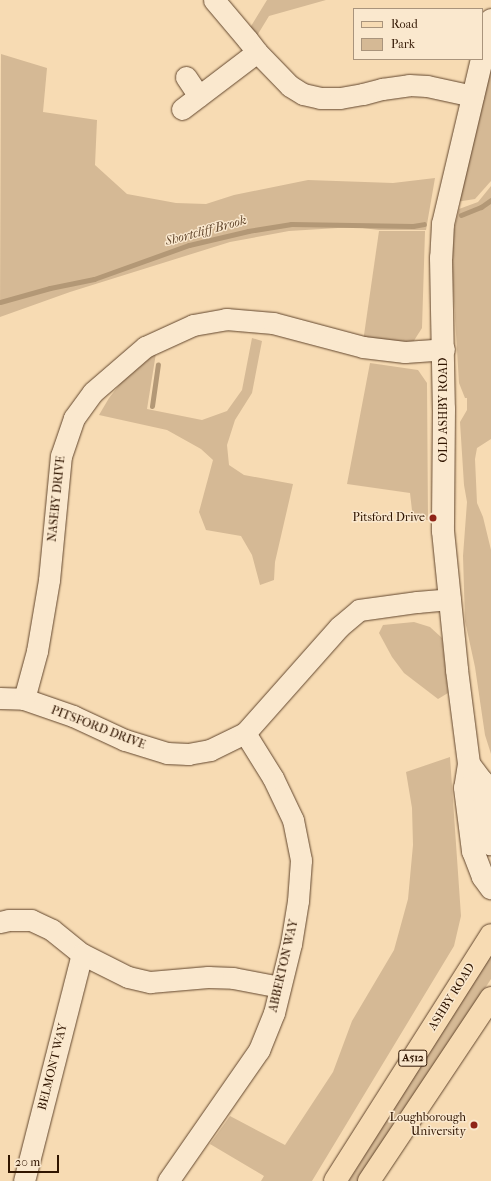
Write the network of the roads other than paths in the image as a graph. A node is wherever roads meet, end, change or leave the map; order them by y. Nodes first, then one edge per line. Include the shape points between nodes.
1 (214, 0) edge
2 (491, 20) edge
3 (257, 52) junction
4 (483, 54) edge
5 (482, 60) edge
6 (186, 77) dead end
7 (198, 96) junction
8 (473, 96) junction
9 (182, 109) dead end
10 (444, 349) junction
11 (450, 599) junction
12 (0, 698) edge
13 (24, 699) junction
14 (245, 733) junction
15 (469, 764) junction
16 (488, 807) edge
17 (491, 844) edge
18 (491, 888) edge
19 (0, 922) edge
20 (491, 935) edge
21 (82, 954) junction
22 (280, 987) junction
23 (491, 998) edge
24 (24, 1181) edge
25 (168, 1181) edge
26 (335, 1181) edge
27 (369, 1181) edge

1 - 3 street
2 - 4 street, OLD ASHBY ROAD
3 - 7 street
3 - 8 street via 290,86 303,94 320,98 340,98 409,85 427,86
5 - 8 street, OLD ASHBY ROAD
6 - 7 street
7 - 9 street
8 - 10 street, OLD ASHBY ROAD via 443,224 441,258
10 - 11 street, OLD ASHBY ROAD via 443,531
10 - 13 street, NASEBY DRIVE via 405,352 364,348 273,323 226,319 193,325 145,347 94,392 74,418 60,456 49,580 37,651
11 - 14 street, PITSFORD DRIVE via 359,610 339,627
11 - 15 street, OLD ASHBY ROAD
12 - 13 street, PITSFORD DRIVE
13 - 14 street, PITSFORD DRIVE via 73,716 125,740 167,753 188,754 210,750
14 - 22 street, ABBERTON WAY via 273,778 293,820 301,860 292,944
15 - 16 street via 482,781
15 - 18 street, OLD ASHBY ROAD via 465,788 473,851 483,877
16 - 17 street
19 - 21 street via 31,920 52,930
20 - 26 main road, ASHBY ROAD / A512
21 - 22 street via 128,976 150,982 221,977
21 - 24 street, BELMONT WAY
22 - 25 street, ABBERTON WAY via 274,1013 259,1050
23 - 27 main road, A512

